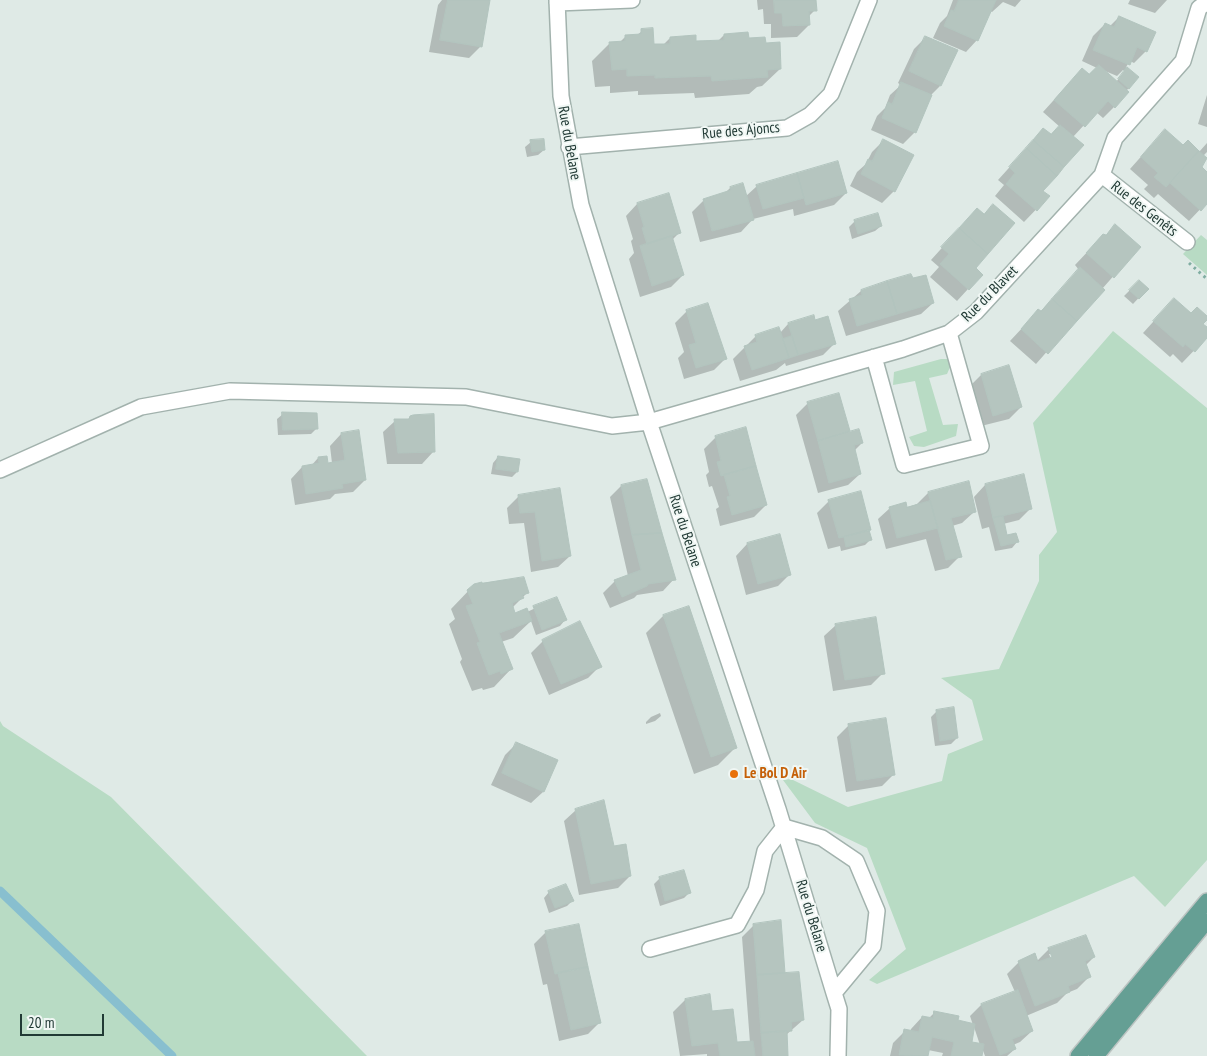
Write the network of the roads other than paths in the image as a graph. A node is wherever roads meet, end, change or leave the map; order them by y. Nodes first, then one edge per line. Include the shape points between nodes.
1 (632, 0) edge
2 (869, 0) edge
3 (557, 1) edge
4 (1207, 2) edge
5 (569, 146) junction
6 (1102, 175) junction
7 (1187, 242) dead end
8 (949, 333) junction
9 (874, 358) junction
10 (649, 422) junction
11 (0, 470) edge
12 (784, 828) junction
13 (1207, 901) edge
14 (1207, 921) edge
15 (650, 949) dead end
16 (834, 992) junction
17 (838, 1056) edge
18 (1078, 1056) edge
19 (1096, 1056) edge

1 - 3 street
2 - 5 street, Rue des Ajoncs via 831,94 810,114 787,128
3 - 5 street, Rue du Belane via 561,96
4 - 6 street, Rue du Blavet via 1199,8 1183,61 1115,138
5 - 10 street, Rue du Belane via 581,205
6 - 7 street, Rue des Genêts
6 - 8 street, Rue du Blavet via 976,312
8 - 9 street, Rue du Blavet
8 - 9 street via 980,446 904,465
9 - 10 street, Rue du Blavet
10 - 11 street, Rue du Blavet via 612,426 466,396 230,392 141,407
10 - 12 street, Rue du Belane
12 - 15 street via 765,851 756,890 737,925
12 - 16 street, Rue du Belane
12 - 16 street via 822,838 856,860 877,911 873,946
13 - 18 main road
14 - 19 main road
16 - 17 street, Rue du Belane via 839,1009

